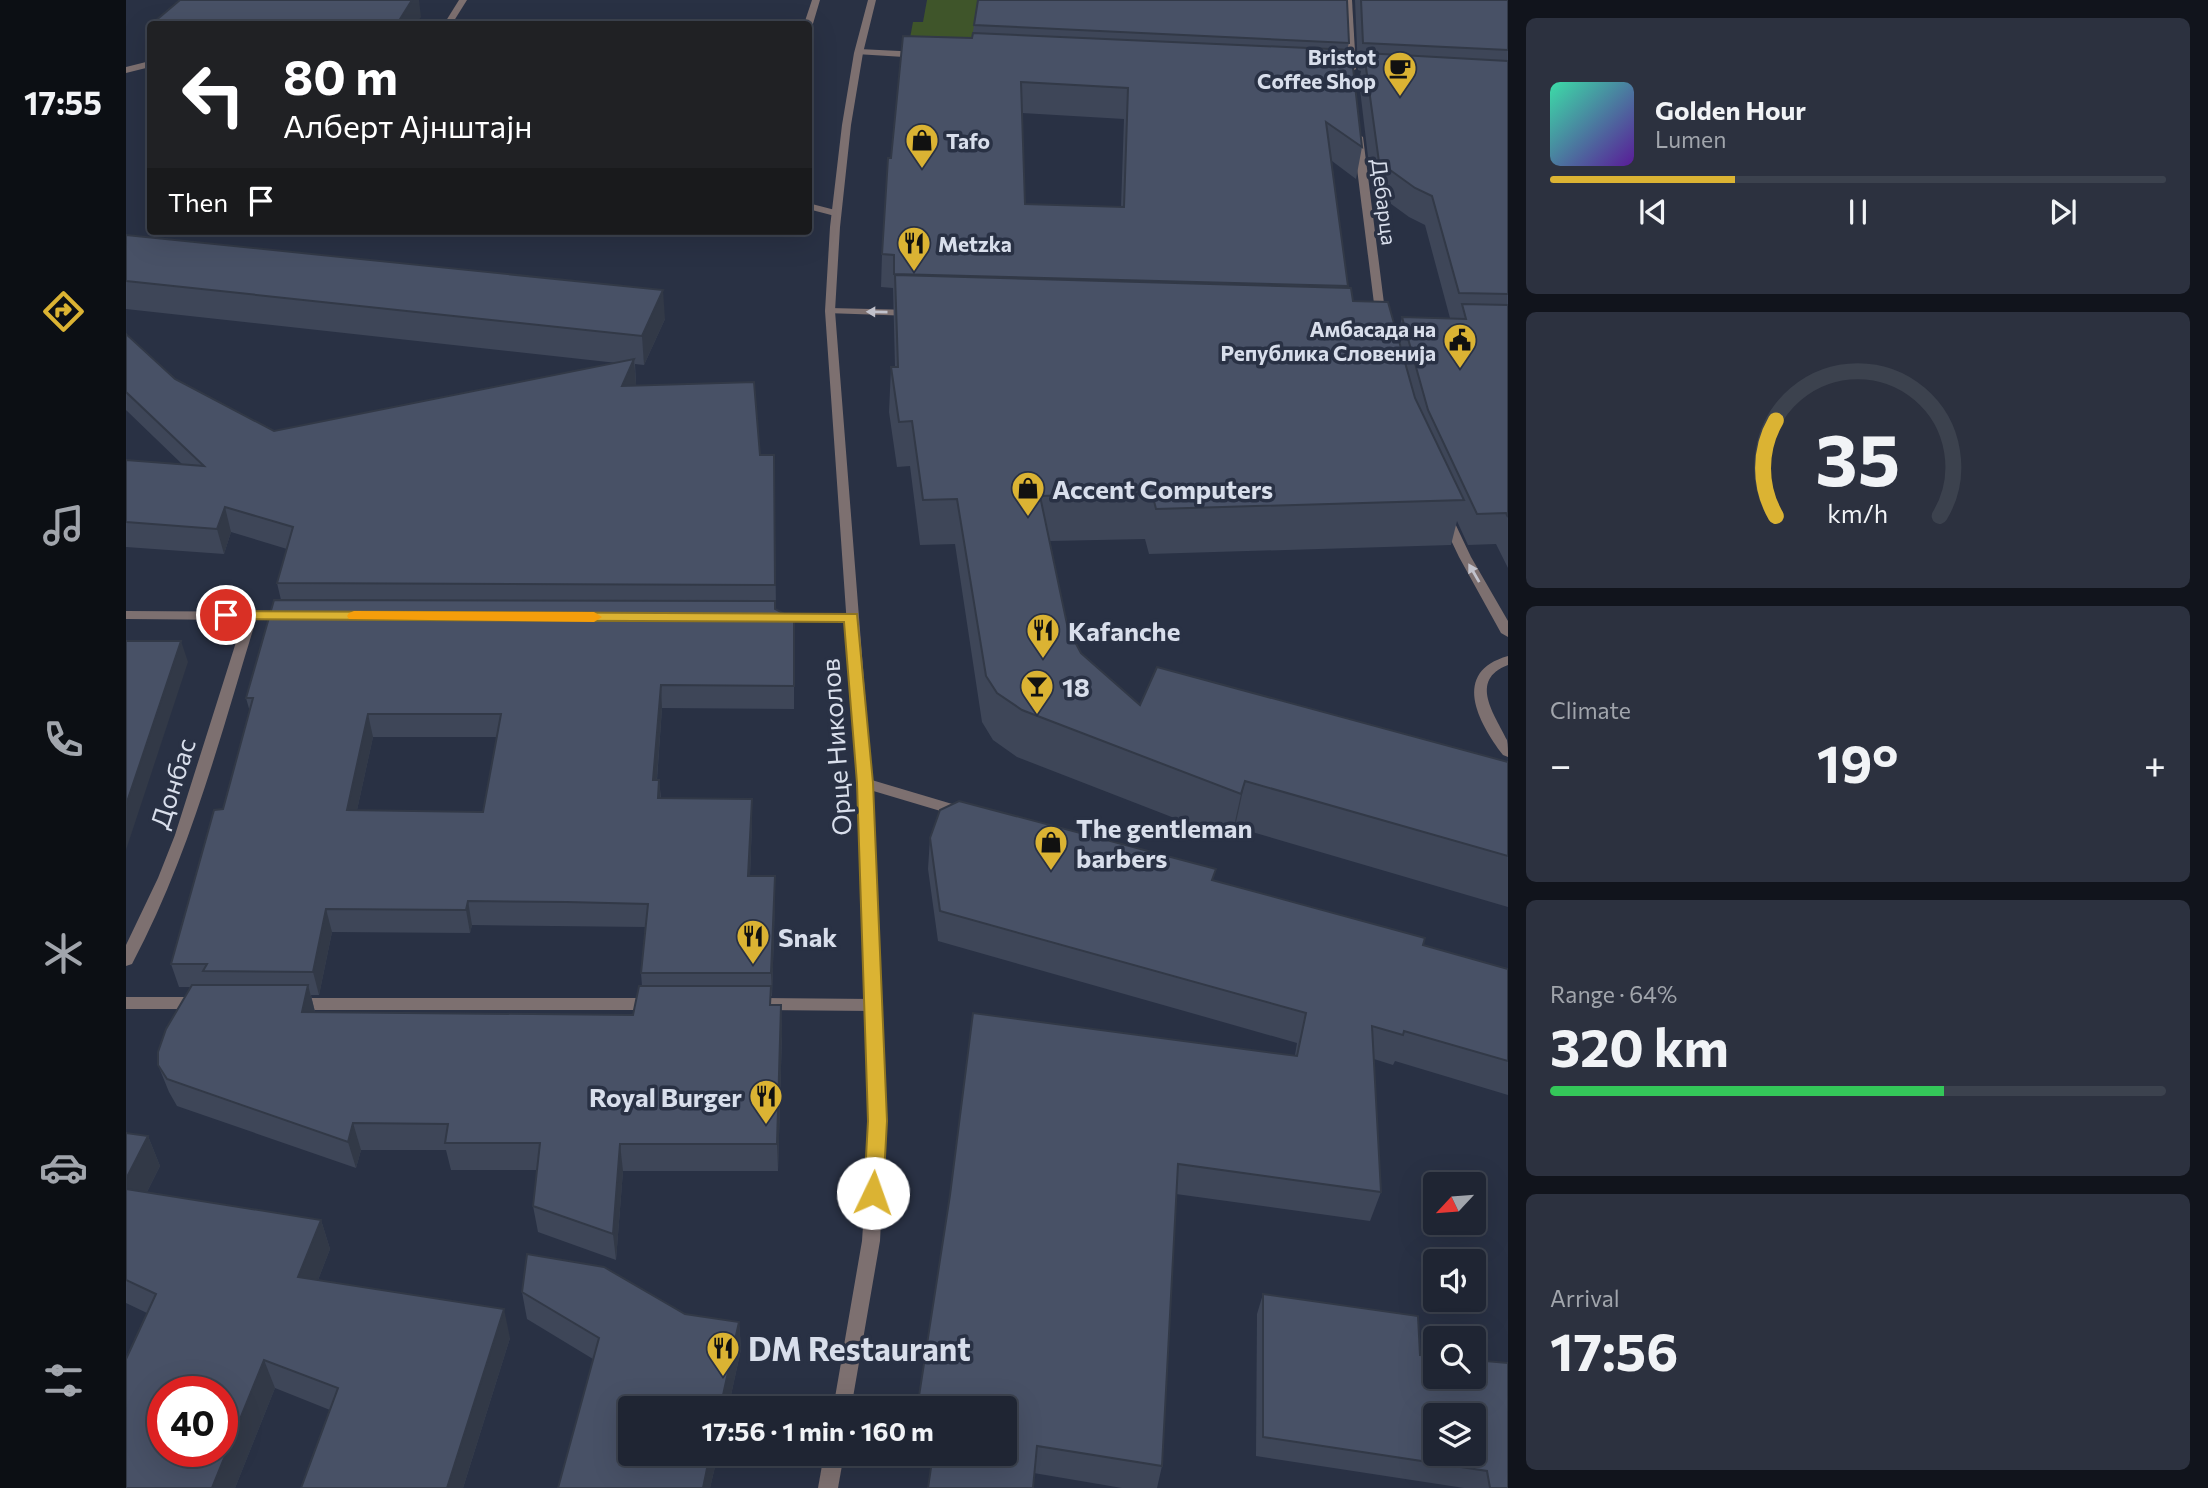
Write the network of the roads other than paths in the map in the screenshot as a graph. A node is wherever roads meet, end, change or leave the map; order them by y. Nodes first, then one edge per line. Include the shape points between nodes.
1 (463, 0) edge
2 (816, 0) edge
3 (872, 0) edge
4 (1348, 0) edge
5 (450, 21) edge
6 (810, 21) edge
7 (859, 52) junction
8 (925, 55) edge
9 (147, 65) edge
10 (126, 70) edge
11 (1364, 76) edge
12 (1357, 129) edge
13 (812, 207) edge
14 (835, 213) junction
15 (830, 311) junction
16 (923, 313) edge
17 (1367, 324) edge
18 (1438, 500) edge
19 (126, 615) edge
20 (251, 616) junction
21 (306, 616) edge
22 (754, 617) edge
23 (852, 618) junction
24 (1508, 633) edge
25 (1508, 660) edge
26 (1508, 752) edge
27 (865, 783) junction
28 (980, 818) edge
29 (126, 960) edge
30 (126, 1003) edge
31 (223, 1003) edge
32 (278, 1004) edge
33 (666, 1004) edge
34 (735, 1004) edge
35 (873, 1004) junction
36 (844, 1396) edge
37 (832, 1466) edge
38 (828, 1488) edge

1 - 5 street
2 - 6 street
3 - 7 street, Орце Николов
4 - 11 street via 1346,75
7 - 8 street
7 - 14 street, Орце Николов
9 - 10 street
12 - 17 street, Дебарца via 1387,329
13 - 14 street
14 - 15 street, Орце Николов
16 -> 15 street
15 - 23 street, Орце Николов
24 -> 18 street
19 - 20 street
20 - 21 street
20 - 29 street, Донбас via 182,835
22 - 23 street
23 - 27 street, Орце Николов
25 - 26 street via 1491,664 1481,679 1482,707
27 - 28 street
27 - 35 street, Орце Николов
30 - 31 street
32 - 33 street
34 - 35 street
35 - 36 street, Орце Николов via 877,1121 871,1241
37 - 38 street

